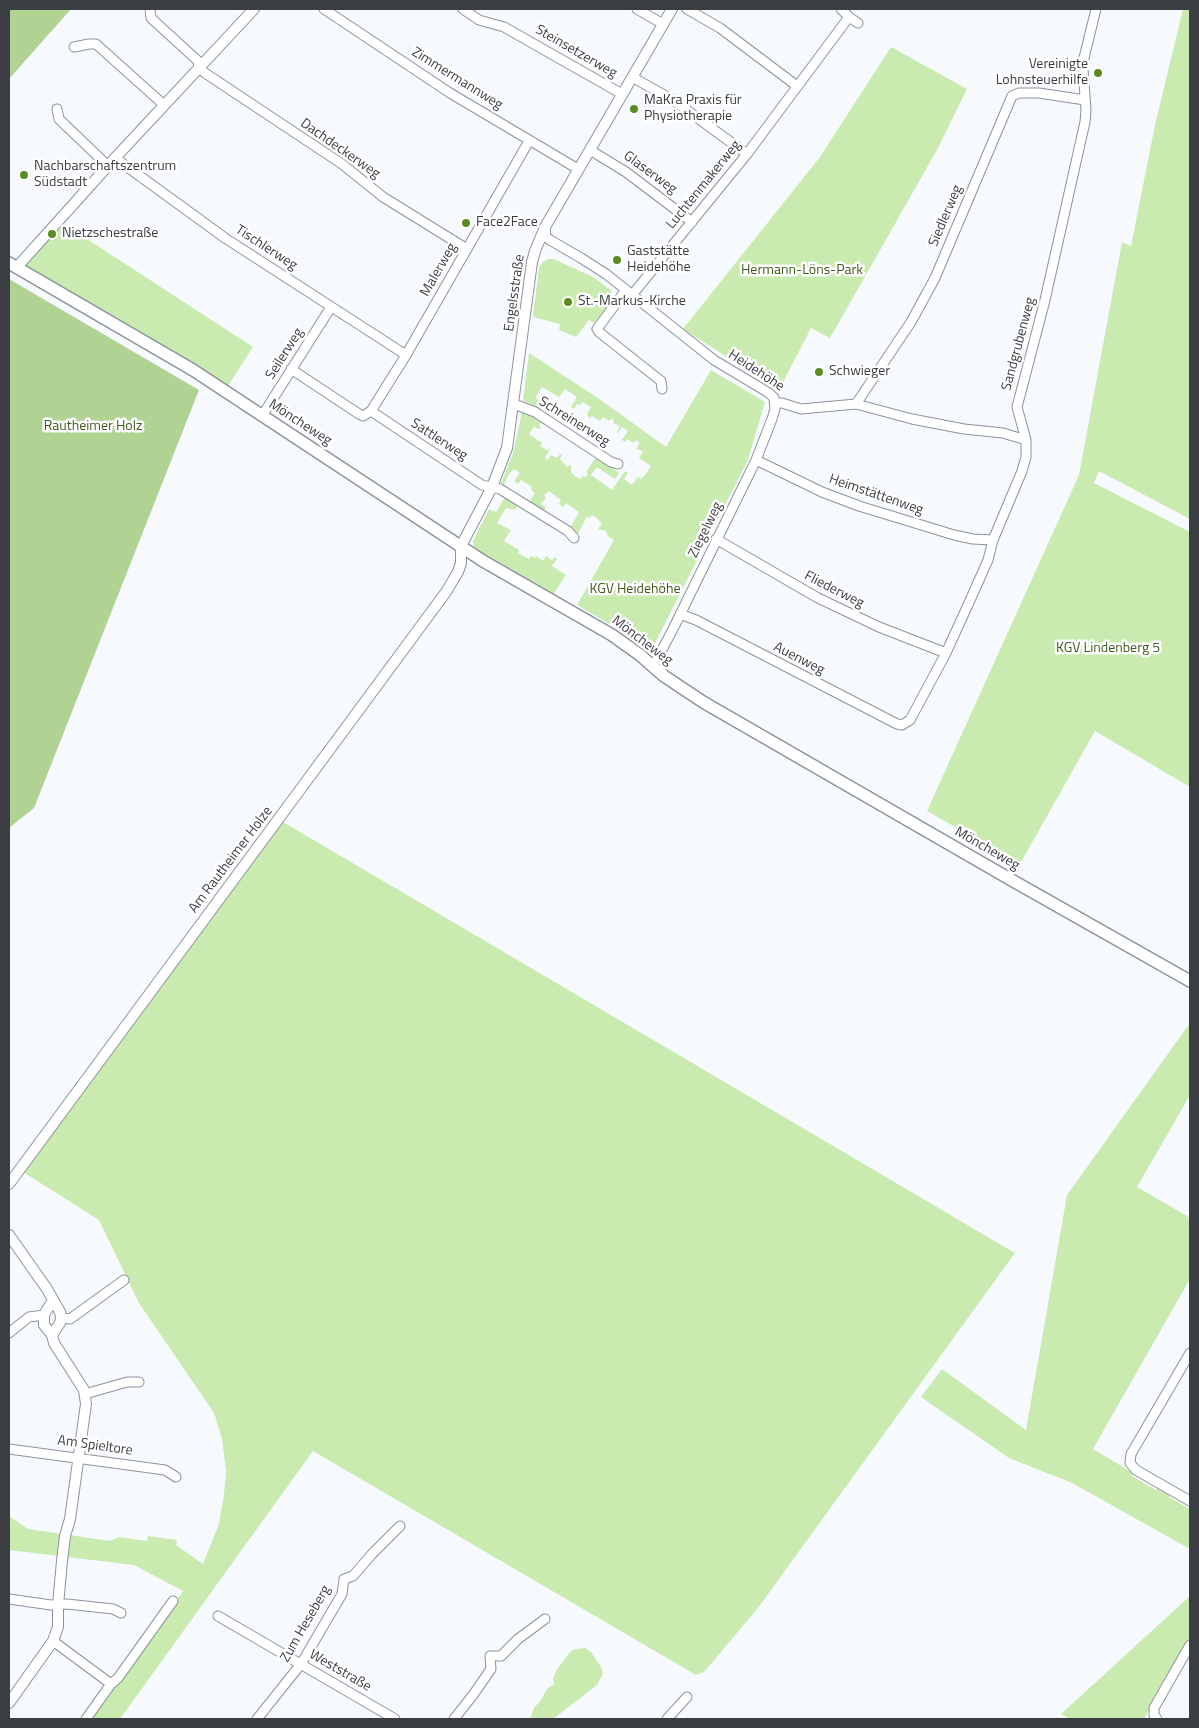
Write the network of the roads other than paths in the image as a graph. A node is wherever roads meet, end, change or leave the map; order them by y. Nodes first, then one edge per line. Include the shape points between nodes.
1 (150, 9) edge
2 (254, 9) edge
3 (324, 9) edge
4 (463, 9) edge
5 (637, 9) edge
6 (672, 9) edge
7 (687, 9) edge
8 (841, 9) edge
9 (1096, 9) edge
10 (848, 17) junction
11 (858, 23) dead end
12 (663, 24) junction
13 (74, 47) dead end
14 (199, 67) junction
15 (632, 77) junction
16 (797, 86) junction
17 (622, 94) junction
18 (1086, 100) junction
19 (164, 105) junction
20 (57, 110) dead end
21 (530, 140) junction
22 (590, 150) junction
23 (747, 154) junction
24 (111, 162) junction
25 (578, 169) junction
26 (692, 222) junction
27 (545, 227) junction
28 (467, 249) junction
29 (13, 265) edge
30 (629, 292) junction
31 (331, 306) junction
32 (406, 355) junction
33 (291, 370) junction
34 (662, 389) dead end
35 (775, 403) junction
36 (514, 404) junction
37 (856, 404) junction
38 (371, 411) junction
39 (262, 416) junction
40 (1026, 440) junction
41 (756, 460) junction
42 (618, 464) dead end
43 (492, 487) junction
44 (574, 538) dead end
45 (716, 539) junction
46 (993, 540) junction
47 (461, 546) junction
48 (680, 614) junction
49 (946, 653) junction
50 (653, 667) junction
51 (906, 723) joint
52 (1190, 981) edge
53 (9, 1184) edge
54 (9, 1235) edge
55 (124, 1280) dead end
56 (53, 1300) junction
57 (44, 1315) junction
58 (62, 1318) junction
59 (9, 1333) edge
60 (52, 1335) junction
61 (1190, 1353) edge
62 (139, 1382) dead end
63 (86, 1394) junction
64 (9, 1449) edge
65 (78, 1458) junction
66 (176, 1477) dead end
67 (1190, 1501) edge
68 (400, 1526) dead end
69 (9, 1599) edge
70 (173, 1601) dead end
71 (58, 1605) junction
72 (121, 1613) dead end
73 (218, 1616) dead end
74 (545, 1619) dead end
75 (53, 1641) junction
76 (1190, 1645) edge
77 (301, 1664) junction
78 (111, 1684) junction
79 (687, 1697) dead end
80 (9, 1703) edge
81 (86, 1719) edge
82 (257, 1719) edge
83 (394, 1719) edge
84 (454, 1719) edge
85 (667, 1719) edge
86 (1157, 1719) edge

1 - 14 street via 151,18 198,61
2 - 14 street
3 - 21 street, Zimmermannweg via 450,93
4 - 17 street, Steinsetzerweg via 479,20 504,27
5 - 12 street
6 - 12 street, Engelsstraße
7 - 16 street via 720,28
8 - 10 street
9 - 18 street, Sandgrubenweg via 1084,58
10 - 11 street
10 - 16 street, Luchtenmakerweg
12 - 15 street, Engelsstraße
13 - 19 street via 96,44
14 - 19 street
14 - 28 street, Dachdeckerweg via 342,164 383,196
15 - 17 street, Engelsstraße
15 - 23 street via 673,100
16 - 23 street, Luchtenmakerweg
17 - 22 street, Engelsstraße
18 - 37 street, Siedlerweg via 1039,93 1012,96 931,285 911,322
18 - 40 street, Sandgrubenweg via 1085,122 1073,178 1018,400
19 - 24 street
20 - 24 street via 58,118
21 - 25 street, Zimmermannweg
21 - 28 street, Malerweg
22 - 25 street, Engelsstraße
22 - 26 street, Glaserweg via 626,172
23 - 26 street, Luchtenmakerweg
24 - 29 street
24 - 31 street, Tischlerweg
25 - 27 street, Engelsstraße
26 - 30 street, Luchtenmakerweg
27 - 30 street, Heidehöhe via 546,237
27 - 36 street, Engelsstraße via 532,262
28 - 32 street, Malerweg
29 - 39 main road, Möncheweg via 186,366
30 - 34 street, Luchtenmakerweg via 597,328 661,380
30 - 35 street, Heidehöhe via 714,360 769,393
31 - 32 street, Tischlerweg
31 - 33 street, Seilerweg
32 - 38 street, Malerweg
33 - 38 street, Sattlerweg via 359,414 363,416
33 - 39 street, Seilerweg
35 - 37 street, Heidehöhe via 801,410
35 - 41 street, Ziegelweg
36 - 42 street, Schreinerweg via 536,412
36 - 43 street, Engelsstraße via 508,448
37 - 40 street, Heidehöhe via 912,419 1003,433
38 - 43 street, Sattlerweg via 482,485
39 - 47 main road, Möncheweg
40 - 46 street, Sandgrubenweg via 1022,471
41 - 45 street, Ziegelweg
41 - 46 street, Heimstättenweg via 859,506 954,535
43 - 44 street, Sattlerweg via 568,531
43 - 47 street, Engelsstraße
45 - 48 street, Ziegelweg
45 - 49 street, Fliederweg via 818,598 879,627
46 - 49 street, Sandgrubenweg via 988,560
47 - 50 main road, Möncheweg via 612,635
47 - 53 street, Am Rautheimer Holze via 461,563 446,592
48 - 50 street, Ziegelweg
48 - 51 street, Auenweg via 897,724
49 - 51 street, Sandgrubenweg
50 - 52 main road, Möncheweg via 711,707
54 - 56 street
55 - 58 street via 70,1319
56 - 57 street
56 - 58 street
57 - 59 street via 30,1317
57 - 60 street via 44,1325
58 - 60 street
60 - 63 street
61 - 67 street via 1131,1454 1130,1464
62 - 63 street via 127,1382
63 - 65 street
64 - 65 street, Am Spieltore
65 - 66 street, Am Spieltore via 165,1470
65 - 71 street via 70,1519 72,1538
68 - 77 street, Zum Heseberg via 353,1576 344,1579 342,1594
69 - 71 street
70 - 78 street
71 - 72 street via 113,1609
71 - 75 street via 58,1627
73 - 77 street, Weststraße
74 - 84 street via 501,1656 490,1656 491,1669
75 - 78 street
75 - 80 street
76 - 86 street via 1154,1708
77 - 82 street, Zum Heseberg
77 - 83 street, Weststraße
78 - 81 street
79 - 85 street

